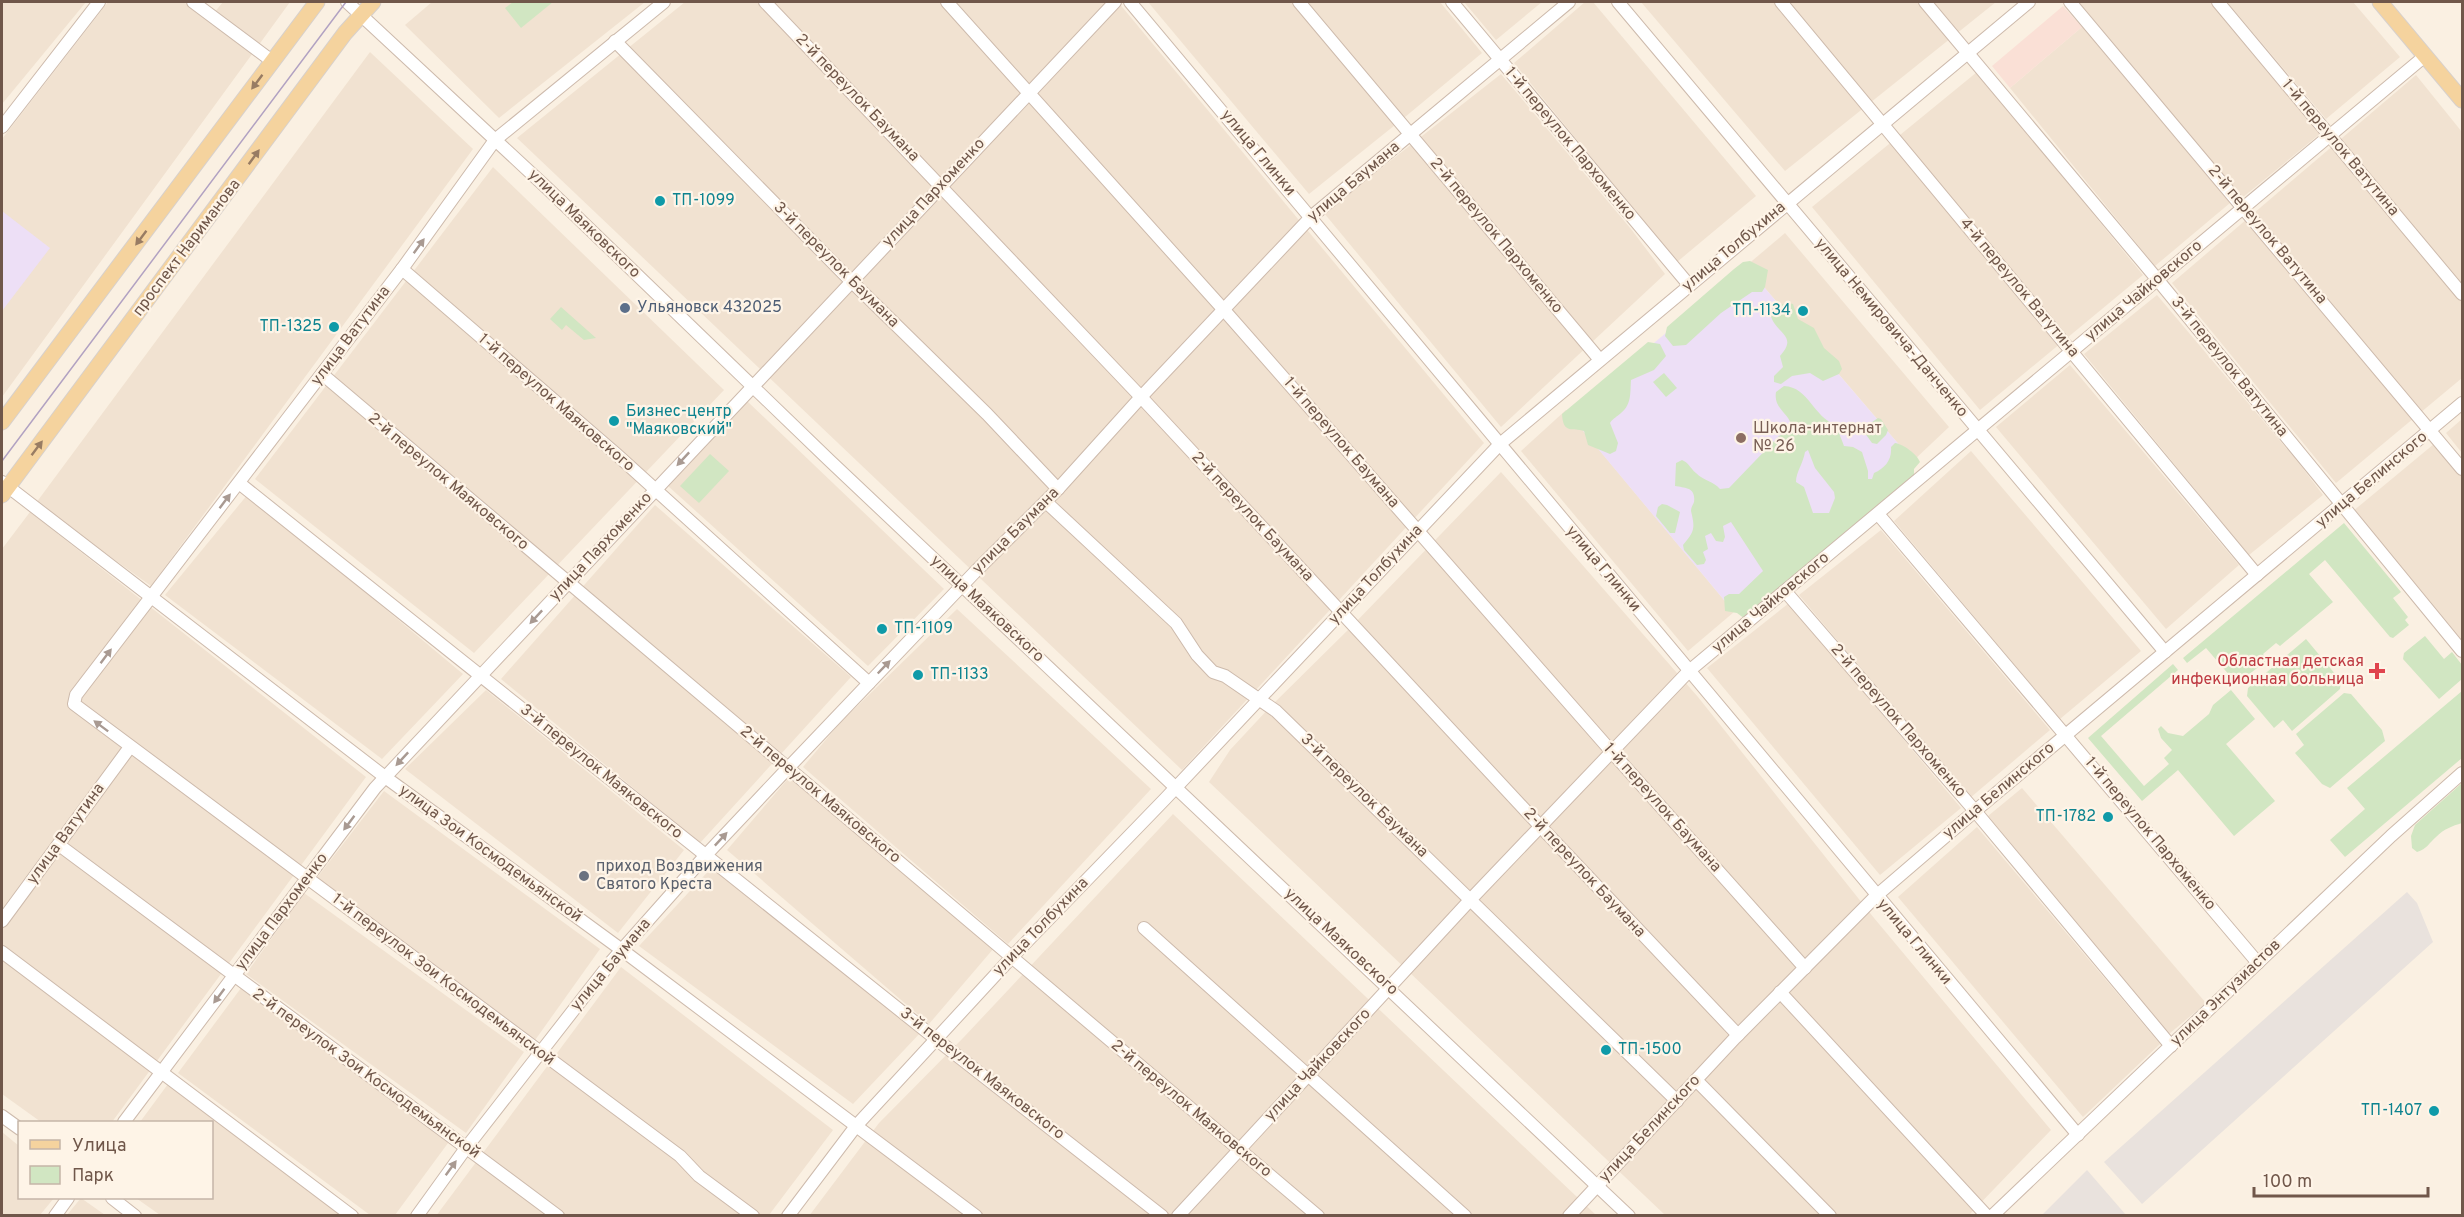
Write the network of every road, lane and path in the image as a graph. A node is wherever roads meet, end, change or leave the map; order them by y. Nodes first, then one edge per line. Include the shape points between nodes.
1 (99, 2) edge
2 (193, 2) edge
3 (317, 2) edge
4 (347, 2) edge
5 (373, 2) edge
6 (664, 2) edge
7 (765, 2) edge
8 (947, 2) edge
9 (1115, 2) edge
10 (1130, 2) edge
11 (1299, 2) edge
12 (1452, 2) edge
13 (1569, 2) edge
14 (1618, 2) edge
15 (1781, 2) edge
16 (1925, 2) edge
17 (2029, 2) edge
18 (2070, 2) edge
19 (2218, 2) edge
20 (2380, 2) edge
21 (361, 14) junction
22 (615, 41) junction
23 (1968, 53) junction
24 (2426, 56) junction
25 (1500, 60) junction
26 (272, 61) junction
27 (1028, 94) junction
28 (2463, 100) edge
29 (1882, 123) junction
30 (2, 127) edge
31 (1410, 134) junction
32 (2330, 137) junction
33 (495, 140) junction
34 (940, 186) junction
35 (1786, 203) junction
36 (2244, 207) junction
37 (1311, 217) junction
38 (402, 269) junction
39 (2157, 279) junction
40 (851, 280) junction
41 (1689, 285) junction
42 (2463, 294) edge
43 (1224, 310) junction
44 (2072, 351) junction
45 (1600, 360) junction
46 (322, 374) junction
47 (752, 386) junction
48 (1141, 397) junction
49 (2463, 404) edge
50 (2, 422) edge
51 (1977, 430) junction
52 (2431, 430) junction
53 (1500, 444) junction
54 (2463, 469) edge
55 (239, 483) junction
56 (4, 488) edge
57 (655, 489) junction
58 (1058, 489) junction
59 (1046, 502) junction
60 (2342, 504) junction
61 (1878, 514) junction
62 (1418, 530) junction
63 (2257, 575) junction
64 (567, 583) junction
65 (962, 585) junction
66 (1785, 591) junction
67 (151, 598) junction
68 (1340, 613) junction
69 (2463, 651) edge
70 (2165, 652) junction
71 (1689, 671) junction
72 (481, 676) junction
73 (869, 683) junction
74 (1259, 698) junction
75 (74, 704) joint
76 (2066, 735) junction
77 (130, 747) junction
78 (1611, 751) junction
79 (788, 768) junction
80 (2463, 773) edge
81 (385, 777) junction
82 (1176, 787) junction
83 (1975, 811) junction
84 (1540, 826) junction
85 (58, 845) junction
86 (706, 855) junction
87 (307, 879) junction
88 (1876, 896) junction
89 (1471, 899) junction
90 (2, 921) edge
91 (1144, 928) dead end
92 (622, 950) junction
93 (2, 952) edge
94 (1011, 958) junction
95 (2258, 963) junction
96 (1804, 968) junction
97 (234, 976) junction
98 (1390, 987) junction
99 (1780, 992) junction
100 (1738, 1035) junction
101 (936, 1039) junction
102 (2171, 1046) junction
103 (540, 1053) junction
104 (161, 1073) junction
105 (1309, 1074) junction
106 (1696, 1080) junction
107 (1677, 1101) junction
108 (2, 1116) edge
109 (125, 1121) edge
110 (856, 1126) junction
111 (18, 1128) edge
112 (2078, 1135) junction
113 (466, 1148) junction
114 (1240, 1150) junction
115 (1597, 1186) junction
116 (67, 1199) edge
117 (115, 1199) edge
118 (55, 1215) edge
119 (135, 1215) edge
120 (352, 1215) edge
121 (417, 1215) edge
122 (558, 1215) edge
123 (753, 1215) edge
124 (788, 1215) edge
125 (976, 1215) edge
126 (1162, 1215) edge
127 (1178, 1215) edge
128 (1318, 1215) edge
129 (1465, 1215) edge
130 (1569, 1215) edge
131 (1629, 1215) edge
132 (1830, 1215) edge
133 (1987, 1215) edge
134 (1992, 1215) edge

1 - 30 street
2 - 26 street
3 - 26 main road
4 - 21 street, улица Маяковского
5 - 21 main road, проспект Нариманова
6 - 22 street, улица Ватутина
7 - 34 street, 2-й переулок Баумана
8 - 27 street, 1-й переулок Баумана
9 - 27 street, улица Пархоменко
10 - 37 street, улица Глинки
11 - 31 street, 2-й переулок Пархоменко
12 - 25 street, 1-й переулок Пархоменко
13 - 25 street, улица Баумана
14 - 35 street, улица Немировича-Данченко
15 - 29 street, 4-й переулок Ватутина
16 - 23 street, 3-й переулок Ватутина
17 - 23 street, улица Толбухина
18 - 36 street, 2-й переулок Ватутина
19 - 32 street, 1-й переулок Ватутина
20 - 24 main road
21 - 33 street, улица Маяковского
56 -> 21 main road, проспект Нариманова
22 - 33 street, улица Ватутина
22 - 40 street, 3-й переулок Баумана
23 - 29 street, улица Толбухина
23 - 39 street, 3-й переулок Ватутина
24 - 28 main road
24 - 32 street, улица Чайковского
25 - 31 street, улица Баумана
25 - 41 street, 1-й переулок Пархоменко
26 -> 50 main road
27 - 34 street, улица Пархоменко
27 - 43 street, 1-й переулок Баумана
29 - 35 street, улица Толбухина
29 - 44 street, 4-й переулок Ватутина
31 - 37 street, улица Баумана
31 - 45 street, 2-й переулок Пархоменко
32 - 36 street, улица Чайковского
32 - 42 street, 1-й переулок Ватутина
38 -> 33 street, улица Ватутина
33 - 47 street, улица Маяковского
34 - 40 street, улица Пархоменко
34 - 48 street, 2-й переулок Баумана
35 - 41 street, улица Толбухина
35 - 51 street, улица Немировича-Данченко
36 - 39 street, улица Чайковского
36 - 52 street, 2-й переулок Ватутина
37 - 43 street, улица Баумана
37 - 53 street, улица Глинки
38 - 46 street, улица Ватутина
38 - 57 street, 1-й переулок Маяковского
39 - 44 street, улица Чайковского
39 - 60 street, 3-й переулок Ватутина
40 - 47 street, улица Пархоменко
40 - 58 street, 3-й переулок Баумана
41 - 45 street, улица Толбухина
43 - 48 street, улица Баумана
43 - 62 street, 1-й переулок Баумана
44 - 51 street, улица Чайковского
44 - 63 street, 4-й переулок Ватутина
45 - 53 street, улица Толбухина
46 - 55 street, улица Ватутина
46 - 64 street, 2-й переулок Маяковского
47 -> 57 street, улица Пархоменко
47 - 65 street, улица Маяковского
48 - 58 street, улица Баумана
48 - 68 street, 2-й переулок Баумана
49 - 52 street, улица Белинского
51 - 61 street, улица Чайковского
51 - 70 street, улица Немировича-Данченко
52 - 54 street, 2-й переулок Ватутина
52 - 60 street, улица Белинского
53 - 62 street, улица Толбухина
53 - 71 street, улица Глинки
67 -> 55 street, улица Ватутина
55 - 72 street, 3-й переулок Маяковского
56 - 67 street, улица Зои Космодемьянской
57 - 64 street, улица Пархоменко
57 - 73 street, 1-й переулок Маяковского
58 - 59 street, улица Баумана
59 - 65 street, улица Баумана
59 - 74 street, 3-й переулок Баумана via 1176,623 1213,672
60 - 63 street, улица Белинского
60 - 69 street, 3-й переулок Ватутина
61 - 66 street, улица Чайковского
61 - 76 street, 1-й переулок Пархоменко
62 - 68 street, улица Толбухина
62 - 78 street, 1-й переулок Баумана
63 - 70 street, улица Белинского
64 -> 72 street, улица Пархоменко
64 - 79 street, 2-й переулок Маяковского
73 -> 65 street, улица Баумана
65 - 82 street, улица Маяковского
66 - 71 street, улица Чайковского
66 - 83 street, 2-й переулок Пархоменко
75 -> 67 street, улица Ватутина via 76,695
67 - 81 street, улица Зои Космодемьянской
68 - 74 street, улица Толбухина
68 - 84 street, 2-й переулок Баумана
70 - 76 street, улица Белинского
71 - 78 street, улица Чайковского
71 - 88 street, улица Глинки
72 -> 81 street, улица Пархоменко
72 - 86 street, 3-й переулок Маяковского
73 - 79 street, улица Баумана
74 - 82 street, улица Толбухина
74 - 89 street, 3-й переулок Баумана
77 -> 75 street, 1-й переулок Зои Космодемьянской
76 - 83 street, улица Белинского
76 - 95 street, 1-й переулок Пархоменко
77 - 85 street, улица Ватутина
77 - 87 street, 1-й переулок Зои Космодемьянской
78 - 84 street, улица Чайковского
78 - 96 street, 1-й переулок Баумана
86 -> 79 street, улица Баумана
79 - 94 street, 2-й переулок Маяковского
80 - 95 street, улица Энтузиастов
81 -> 87 street, улица Пархоменко
81 - 92 street, улица Зои Космодемьянской
82 - 94 street, улица Толбухина
82 - 98 street, улица Маяковского
83 - 88 street, улица Белинского
83 - 102 street, 2-й переулок Пархоменко
84 - 89 street, улица Чайковского
84 - 100 street, 2-й переулок Баумана
85 - 90 street, улица Ватутина
85 - 97 street, 2-й переулок Зои Космодемьянской
86 - 92 street, улица Баумана
86 - 101 street, 3-й переулок Маяковского
87 - 97 street, улица Пархоменко
87 - 103 street, 1-й переулок Зои Космодемьянской
88 - 96 street, улица Белинского
88 - 112 street, улица Глинки
89 - 98 street, улица Чайковского
89 - 107 street, 3-й переулок Баумана
91 - 105 street
92 - 103 street, улица Баумана
92 - 110 street, улица Зои Космодемьянской
93 - 104 street
94 - 101 street, улица Толбухина
94 - 114 street, 2-й переулок Маяковского
95 - 102 street, улица Энтузиастов
96 - 99 street, улица Белинского
97 -> 104 street, улица Пархоменко
97 - 113 street, 2-й переулок Зои Космодемьянской
98 - 105 street, улица Чайковского
98 - 115 street, улица Маяковского
99 - 100 street, улица Белинского
99 - 133 street
100 - 106 street, улица Белинского
101 - 110 street, улица Толбухина
101 - 126 street, 3-й переулок Маяковского
102 - 112 street, улица Энтузиастов
103 - 113 street, улица Баумана
103 - 123 street, 1-й переулок Зои Космодемьянской
104 - 109 street, улица Пархоменко
104 - 120 street
105 - 114 street, улица Чайковского
105 - 129 street
106 - 107 street, улица Белинского
106 - 132 street
107 - 115 street, улица Белинского
108 - 111 street
110 - 124 street, улица Толбухина
110 - 125 street, улица Зои Космодемьянской
112 - 134 street, улица Энтузиастов
121 -> 113 street, улица Баумана
113 - 122 street, 2-й переулок Зои Космодемьянской
114 - 127 street, улица Чайковского
114 - 128 street, 2-й переулок Маяковского
115 - 130 street, улица Белинского
115 - 131 street, улица Маяковского
116 - 118 street
117 - 119 street

